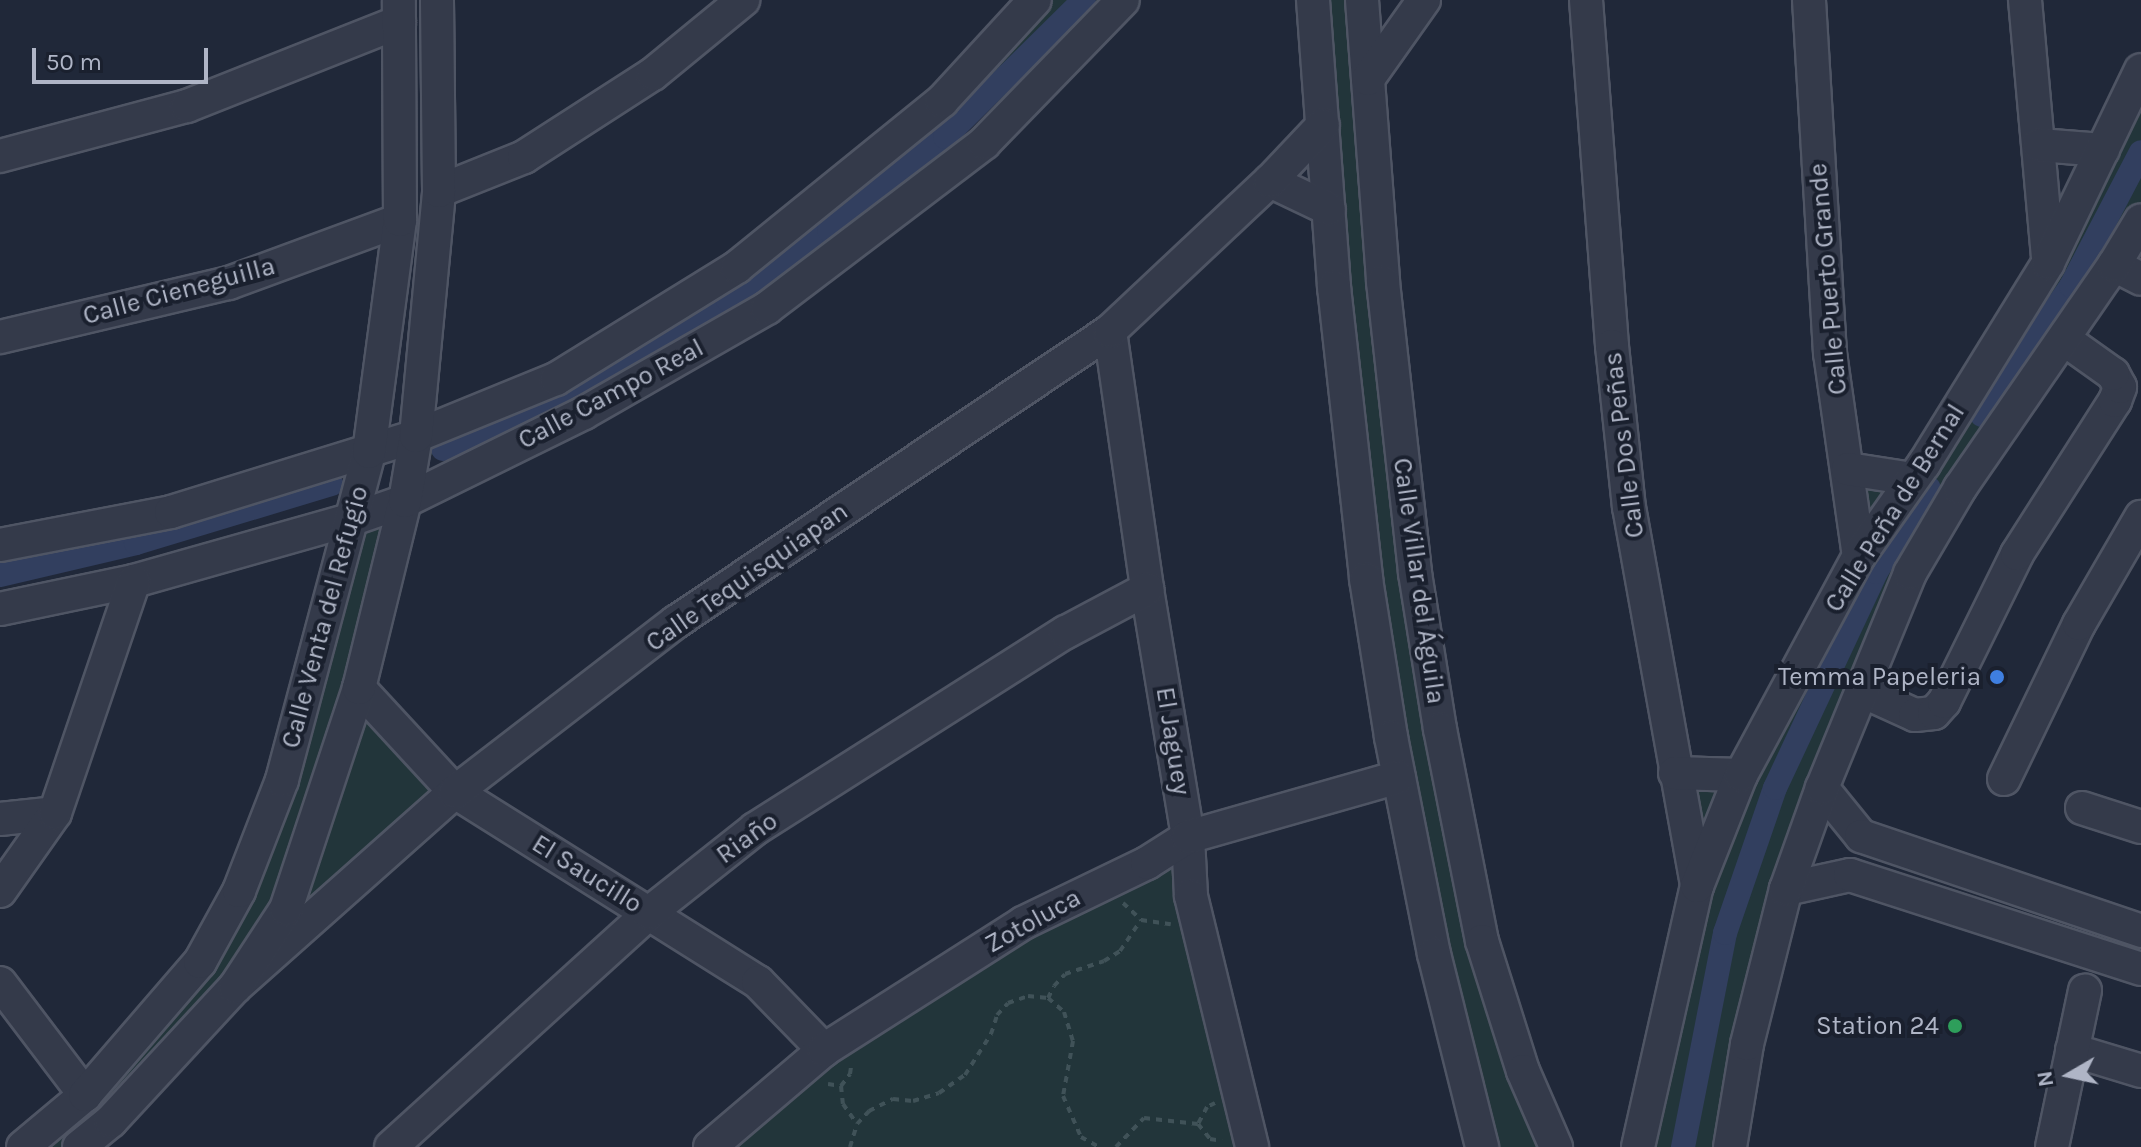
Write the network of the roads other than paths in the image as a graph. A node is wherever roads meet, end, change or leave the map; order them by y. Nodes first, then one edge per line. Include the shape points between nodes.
1 (437, 0) edge
2 (743, 0) edge
3 (1035, 0) edge
4 (1123, 0) edge
5 (1313, 0) edge
6 (1362, 0) edge
7 (1586, 0) edge
8 (1809, 0) edge
9 (2025, 0) edge
10 (1420, 1) edge
11 (399, 11) edge
12 (2141, 70) edge
13 (1368, 79) junction
14 (1323, 125) junction
15 (2039, 145) junction
16 (2103, 150) junction
17 (0, 156) edge
18 (1270, 181) junction
19 (439, 191) junction
20 (1329, 209) junction
21 (400, 220) junction
22 (2141, 220) edge
23 (2048, 263) junction
24 (2128, 272) edge
25 (1110, 331) junction
26 (0, 337) edge
27 (2064, 339) junction
28 (416, 436) junction
29 (369, 452) junction
30 (1848, 469) junction
31 (1918, 471) junction
32 (1960, 488) junction
33 (405, 501) junction
34 (2141, 517) edge
35 (353, 519) junction
36 (0, 545) edge
37 (1859, 556) junction
38 (134, 581) junction
39 (1147, 589) junction
40 (0, 609) edge
41 (359, 688) junction
42 (1862, 691) junction
43 (1675, 773) junction
44 (1741, 775) junction
45 (1399, 777) junction
46 (2004, 779) dead end
47 (1822, 788) junction
48 (455, 792) junction
49 (2082, 808) dead end
50 (55, 813) junction
51 (0, 819) edge
52 (2141, 827) edge
53 (1188, 837) junction
54 (1697, 886) junction
55 (1786, 889) junction
56 (0, 891) edge
57 (2051, 901) junction
58 (649, 913) junction
59 (2141, 931) edge
60 (2036, 933) junction
61 (200, 962) junction
62 (2141, 969) edge
63 (0, 983) edge
64 (235, 987) junction
65 (2085, 990) dead end
66 (824, 1050) junction
67 (2072, 1050) junction
68 (2141, 1071) edge
69 (85, 1095) junction
70 (23, 1147) edge
71 (79, 1147) edge
72 (391, 1147) edge
73 (710, 1147) edge
74 (1252, 1147) edge
75 (1482, 1147) edge
76 (1556, 1147) edge
77 (1638, 1147) edge
78 (1730, 1147) edge
79 (2052, 1147) edge

1 - 19 street, Calle Venta del Refugio
2 - 19 street via 653,74 524,157
3 - 28 street, Calle Campo Real via 942,101 737,267 556,379
4 - 33 street, Calle Campo Real via 984,143 767,308 584,413
5 - 14 street, Calle Villar del Águila
6 - 13 street, Calle Villar del Águila
7 - 43 street, Calle Dos Peñas via 1629,507
8 - 30 street, Calle Puerto Grande via 1822,259
9 - 15 street
10 - 13 street
11 - 17 street via 187,106
11 - 21 street, Calle Venta del Refugio
12 - 16 street, Calle Peña de Bernal
13 - 76 street, Calle Villar del Águila via 1383,282 1415,573 1440,729 1482,941 1523,1071
14 - 18 street, Calle Tequisquiapan
14 - 20 street, Calle Villar del Águila
15 - 16 street
15 - 23 street
16 - 23 street, Calle Peña de Bernal
18 - 20 street
18 - 25 street, Calle Tequisquiapan
19 - 28 street, Calle Venta del Refugio
20 - 45 street, Calle Villar del Águila via 1366,579
21 - 26 street, Calle Cieneguilla via 229,283
21 - 29 street, Calle Venta del Refugio
22 - 24 street, Calle Peña de Bernal
23 - 31 street, Calle Peña de Bernal
24 - 27 street, Calle Peña de Bernal
25 - 39 street, El Jaguey
25 - 48 street, Calle Tequisquiapan via 676,622
27 - 32 street, Calle Peña de Bernal
27 - 42 street via 2113,374 2120,387 2017,554 1944,702 1934,713 1915,715
28 - 29 street, Calle Campo Real
28 - 33 street, Calle Venta del Refugio
29 - 35 street, Calle Venta del Refugio
29 - 36 street, Calle Campo Real via 171,512
30 - 31 street
30 - 37 street, Calle Puerto Grande
31 - 32 street
31 - 37 street, Calle Peña de Bernal
32 - 42 street, Calle Peña de Bernal via 1910,573
33 - 35 street, Calle Campo Real
33 - 41 street, Calle Venta del Refugio
34 - 46 street via 2079,624
35 - 38 street, Calle Campo Real
35 - 61 street, Calle Venta del Refugio via 282,780 239,891
37 - 44 street, Calle Peña de Bernal
38 - 40 street, Calle Campo Real
38 - 50 street
39 - 53 street, El Jaguey
39 - 58 street, Riaño via 1066,632 755,829
41 - 48 street, El Saucillo
41 - 64 street, Calle Venta del Refugio via 286,909
42 - 47 street, Calle Peña de Bernal
43 - 44 street
43 - 54 street, Calle Dos Peñas
44 - 54 street, Calle Peña de Bernal
45 - 53 street, Zotoluca
45 - 75 street, Calle Villar del Águila via 1434,954
47 - 55 street, Calle Peña de Bernal
47 - 57 street via 1861,836
48 - 58 street, El Saucillo
48 - 64 street, Calle Tequisquiapan
49 - 52 street
50 - 51 street
50 - 56 street
53 - 66 street, Zotoluca via 1147,863 1023,923
53 - 74 street, El Jaguey via 1191,896
54 - 77 street, Calle Peña de Bernal
55 - 60 street via 1850,875
55 - 78 street, Calle Peña de Bernal via 1747,1044
57 - 59 street
57 - 60 street
58 - 66 street, El Saucillo via 758,982
58 - 72 street, Riaño
60 - 62 street
61 - 64 street
61 - 69 street, Calle Venta del Refugio
63 - 69 street
64 - 71 street, Calle Venta del Refugio via 111,1121
65 - 67 street
66 - 73 street, Zotoluca
67 - 68 street
67 - 79 street
69 - 70 street, Calle Venta del Refugio

